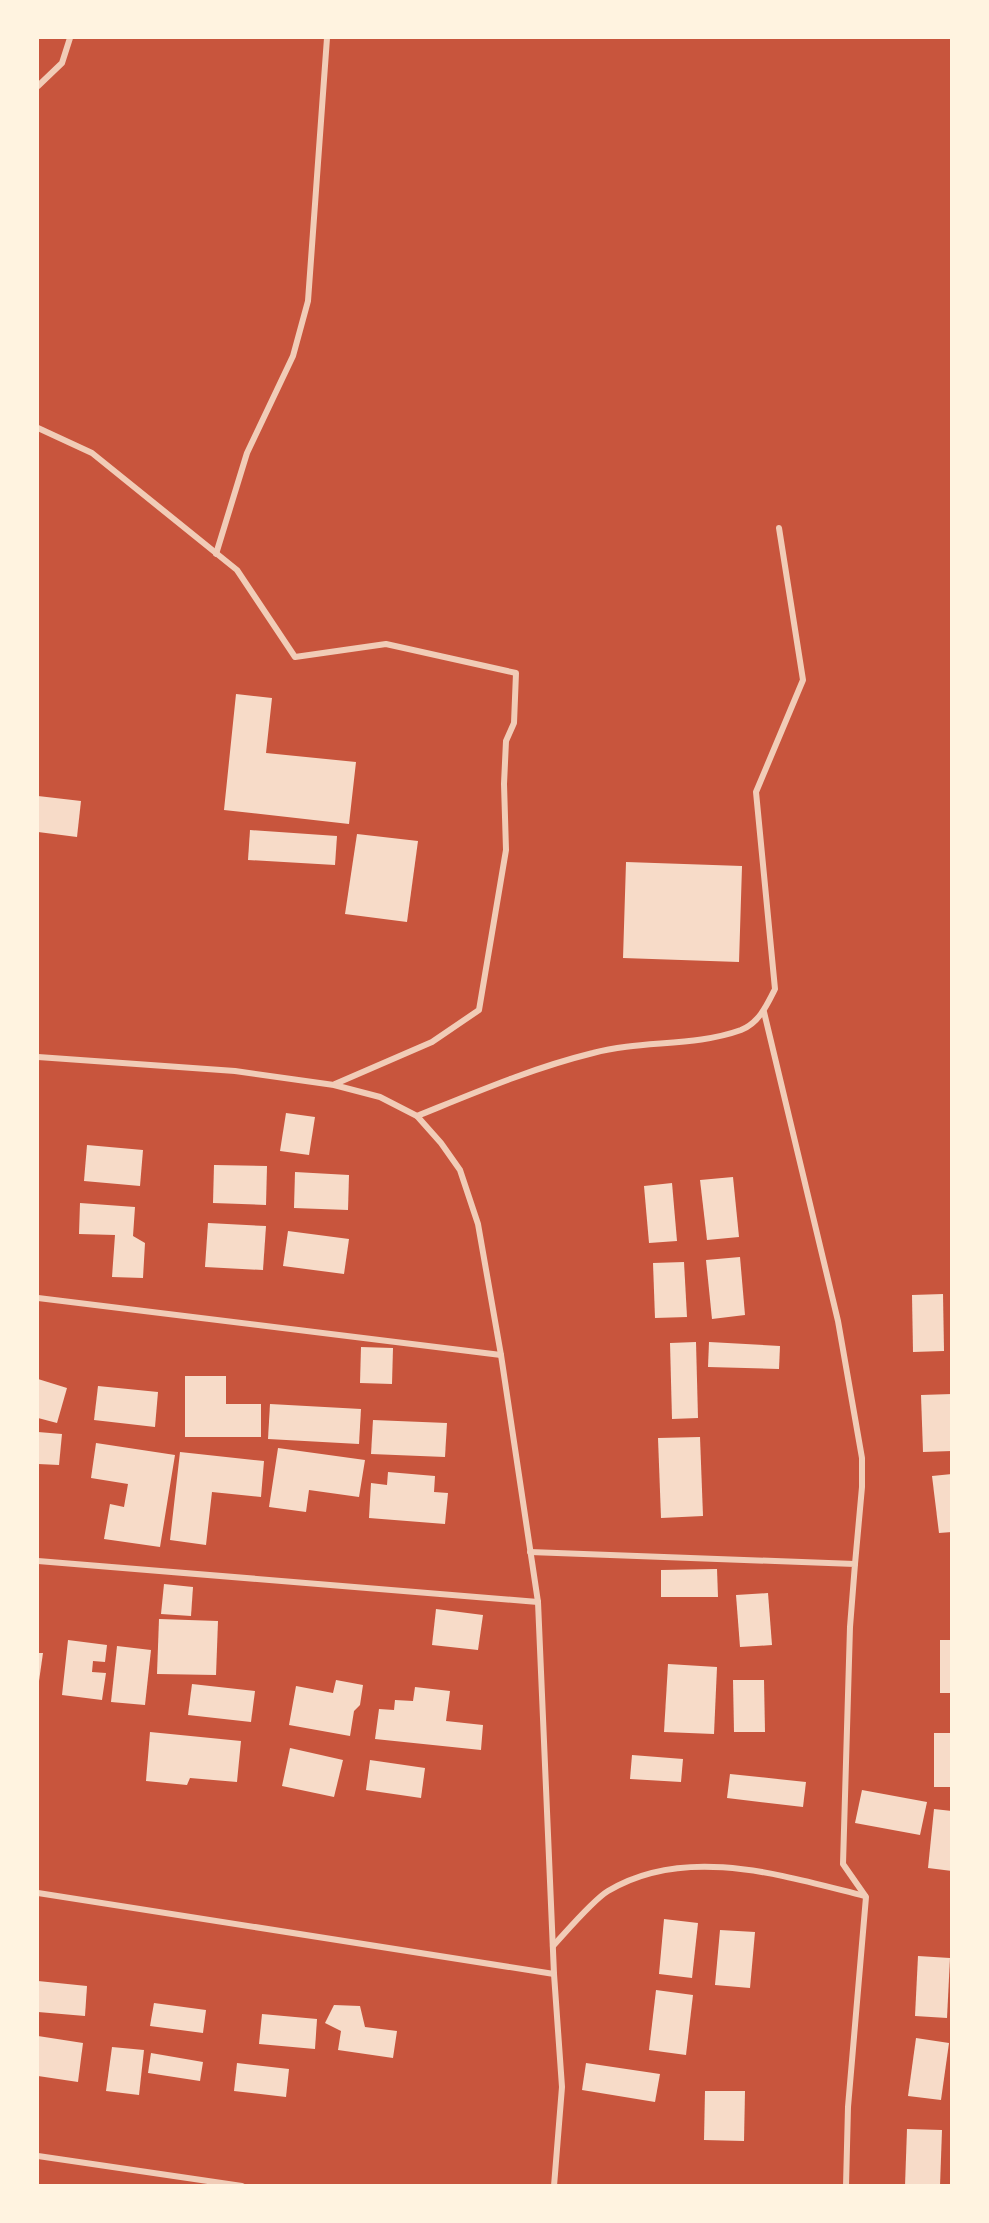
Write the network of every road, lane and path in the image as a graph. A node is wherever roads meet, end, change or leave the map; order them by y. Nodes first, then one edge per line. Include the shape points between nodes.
1 (70, 38) edge
2 (327, 38) edge
3 (38, 86) edge
4 (38, 428) edge
5 (779, 528) dead end
6 (216, 554) junction
7 (764, 1012) junction
8 (38, 1057) edge
9 (334, 1085) junction
10 (417, 1116) junction
11 (38, 1298) edge
12 (501, 1355) junction
13 (530, 1552) junction
14 (38, 1560) edge
15 (855, 1564) junction
16 (538, 1602) junction
17 (38, 1893) edge
18 (866, 1897) junction
19 (553, 1946) junction
20 (554, 1974) junction
21 (38, 2156) edge
22 (242, 2186) edge
23 (554, 2186) edge
24 (846, 2186) edge

1 - 3 street via 62,63
2 - 6 street via 308,301 293,356 247,453
4 - 6 street via 92,453
5 - 7 street via 802,680 756,792 775,989
6 - 9 street via 237,570 295,657 386,644 516,673 514,723 507,741 504,784 507,850 479,1010 432,1042
7 - 10 street via 744,1029 705,1039 592,1053
7 - 15 street via 838,1321 861,1458
8 - 9 street via 235,1071
9 - 10 street via 380,1097
10 - 12 street via 460,1170 478,1224
11 - 12 street
12 - 13 street
13 - 15 street
13 - 16 street
14 - 16 street
15 - 18 street via 843,1863
16 - 19 street
17 - 20 street
18 - 19 street via 777,1874 703,1866 649,1872 606,1892
18 - 24 street via 848,2107
19 - 20 street
20 - 23 street via 562,2087
21 - 22 street

